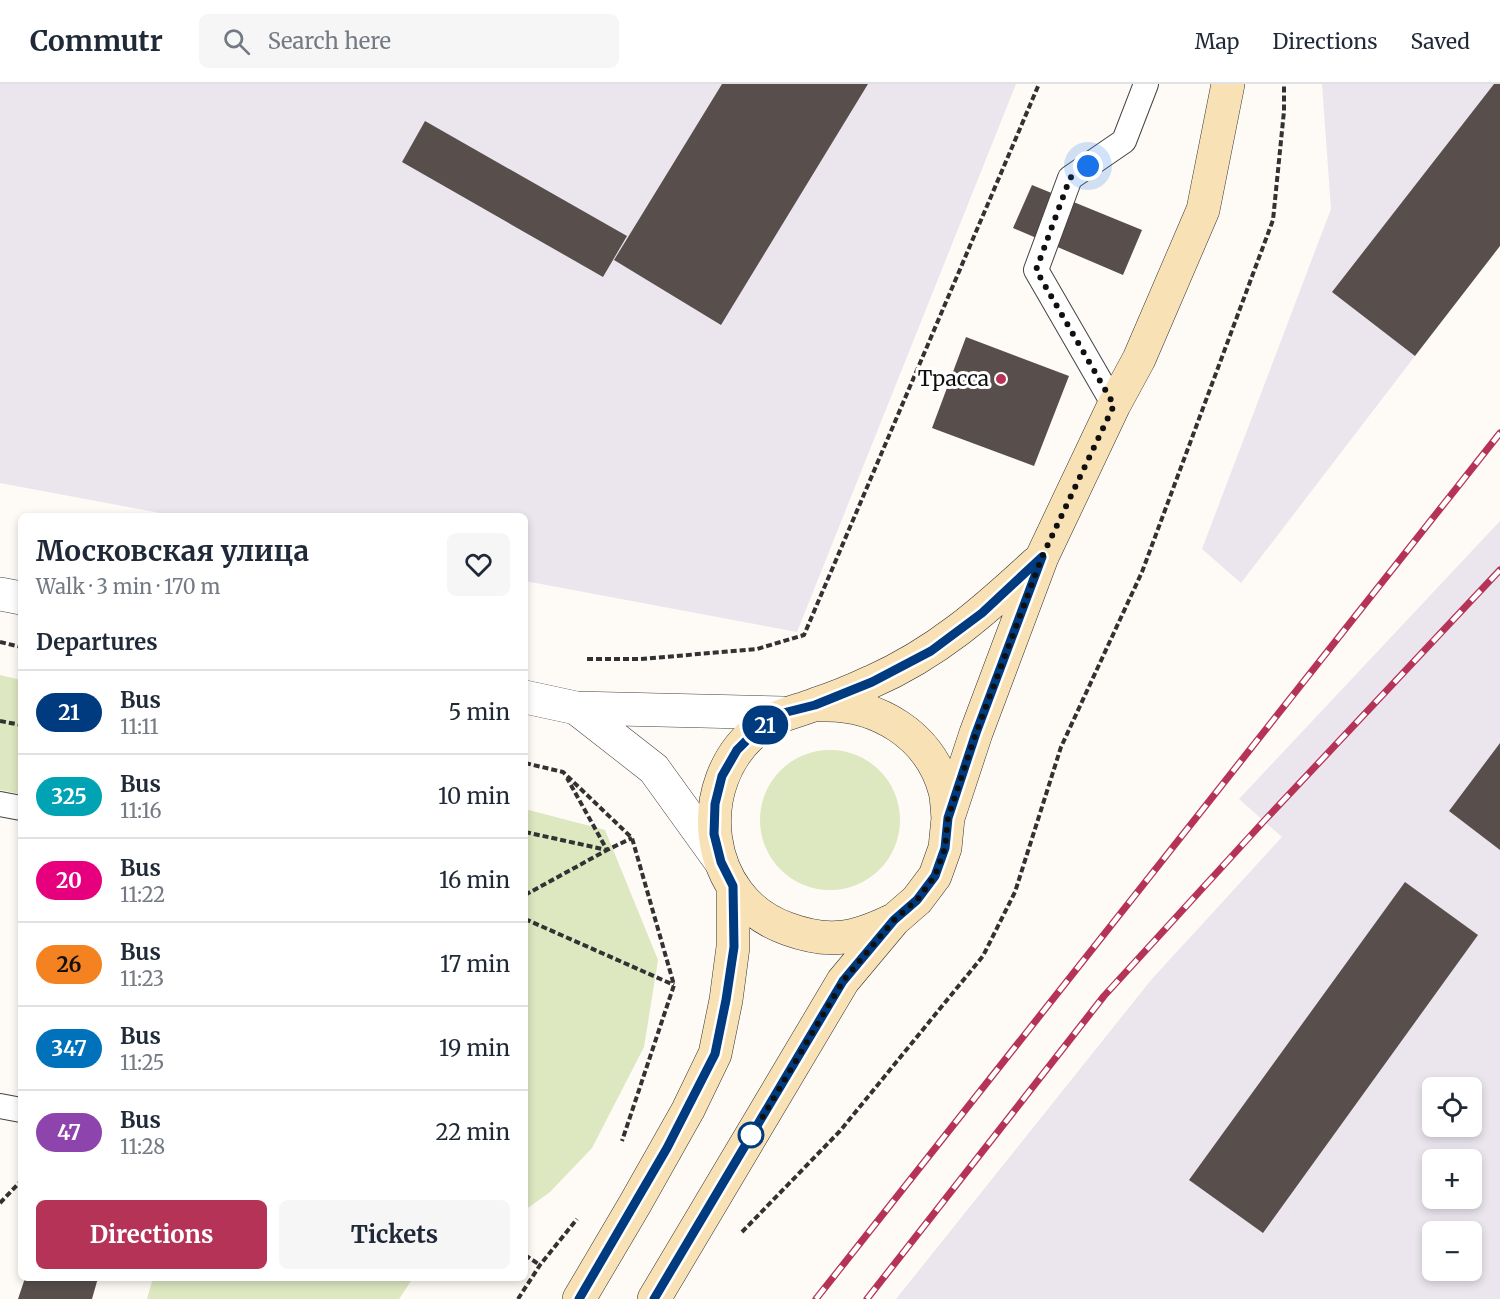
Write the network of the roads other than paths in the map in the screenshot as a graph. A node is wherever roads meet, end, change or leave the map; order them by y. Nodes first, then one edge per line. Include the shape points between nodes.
1 (1146, 84) edge
2 (1228, 84) edge
3 (1114, 405) junction
4 (1042, 557) junction
5 (0, 594) edge
6 (18, 597) edge
7 (528, 698) edge
8 (815, 705) junction
9 (576, 708) junction
10 (783, 713) junction
11 (0, 804) edge
12 (18, 807) edge
13 (948, 818) junction
14 (727, 874) junction
15 (894, 920) junction
16 (0, 1106) edge
17 (18, 1109) edge
18 (579, 1299) edge
19 (654, 1299) edge

1 - 3 lane via 1124,141 1070,178 1036,270
2 - 3 main road via 1203,210 1139,359
3 - 4 main road
4 - 8 main road via 982,613 931,651 872,682
4 - 13 main road
5 - 6 street
7 - 9 street
8 - 10 main road
8 - 13 main road via 843,704 896,723 917,741 934,764 945,790
9 - 10 street
9 - 14 street via 654,769
10 - 14 main road via 758,729 737,750 722,776 715,804 714,834
11 - 12 lane
13 - 15 main road via 945,848 935,876 917,900
14 - 15 main road via 753,909 778,926 807,936 837,938 867,933
14 - 18 main road via 734,947 715,1054 672,1138
15 - 19 main road via 843,981
16 - 17 lane

